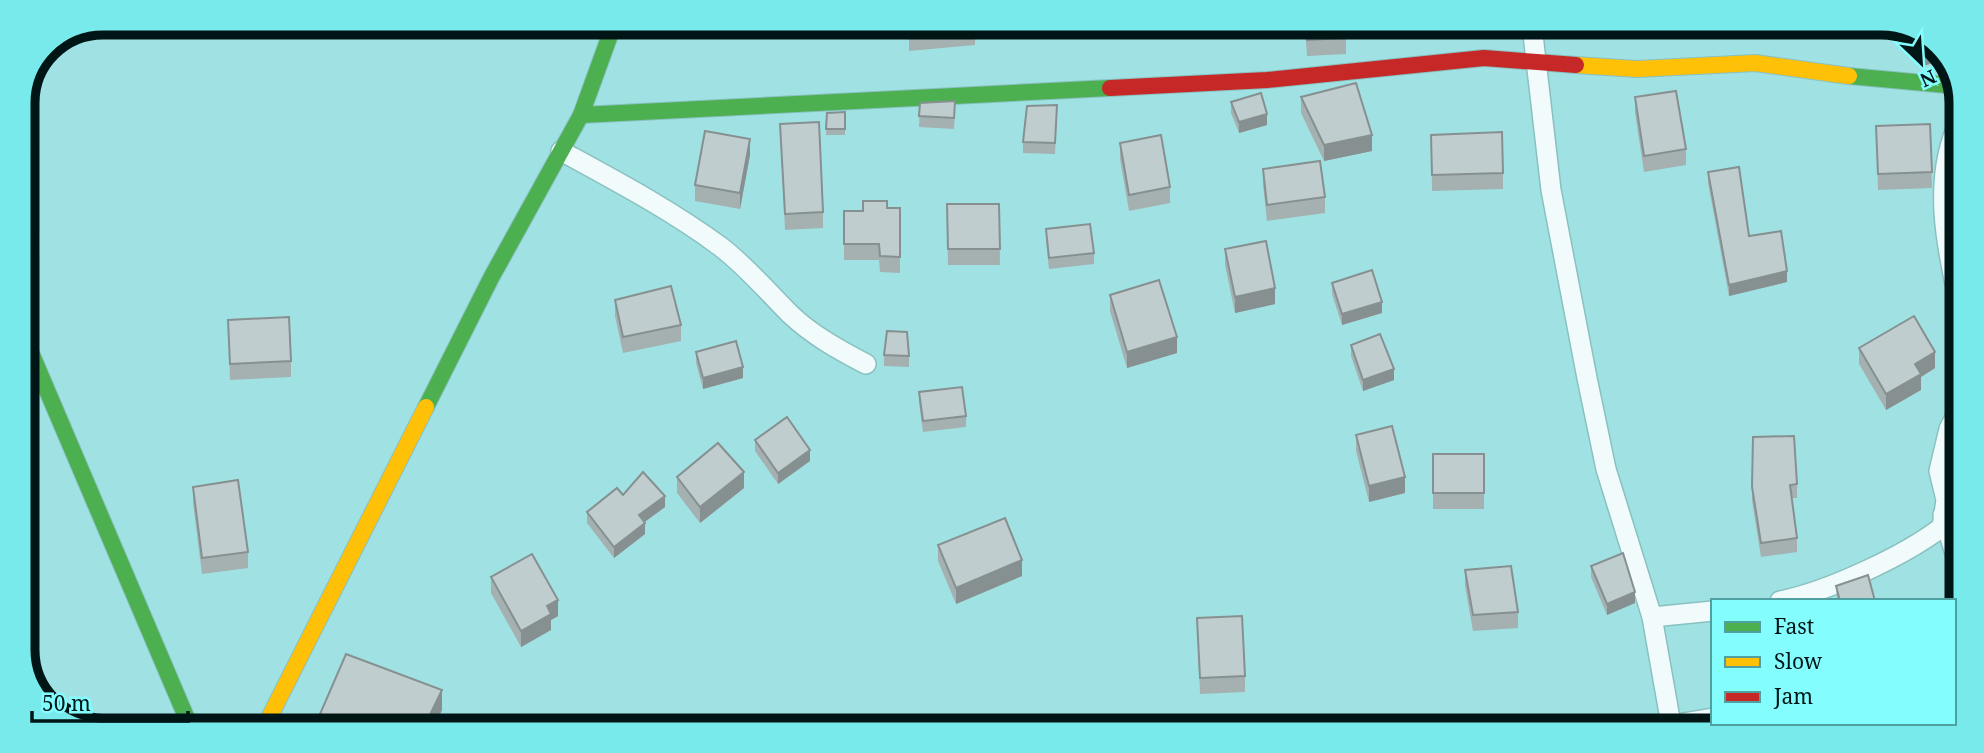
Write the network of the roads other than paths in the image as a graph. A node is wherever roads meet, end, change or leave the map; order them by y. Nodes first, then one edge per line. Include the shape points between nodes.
1 (610, 35) edge
2 (1533, 35) edge
3 (1538, 64) junction
4 (1947, 86) edge
5 (581, 115) junction
6 (561, 151) junction
7 (1949, 152) edge
8 (1949, 251) edge
9 (35, 362) edge
10 (866, 364) dead end
11 (1949, 429) edge
12 (1943, 515) junction
13 (1949, 534) edge
14 (1786, 599) edge
15 (1711, 611) edge
16 (1652, 617) junction
17 (187, 718) edge
18 (269, 718) edge
19 (1669, 718) edge

1 - 5 street
2 - 3 street
3 - 4 street via 1637,69 1755,63
3 - 5 street via 1484,58 1267,80
3 - 16 street via 1551,190 1587,378 1606,469
5 - 6 street
6 - 10 street via 649,199 722,248 792,316 830,345
6 - 18 street via 491,278
7 - 8 street via 1945,191
9 - 17 street
11 - 12 street via 1939,471
12 - 13 street
12 - 14 street via 1942,527 1917,546
15 - 16 street
16 - 19 street

